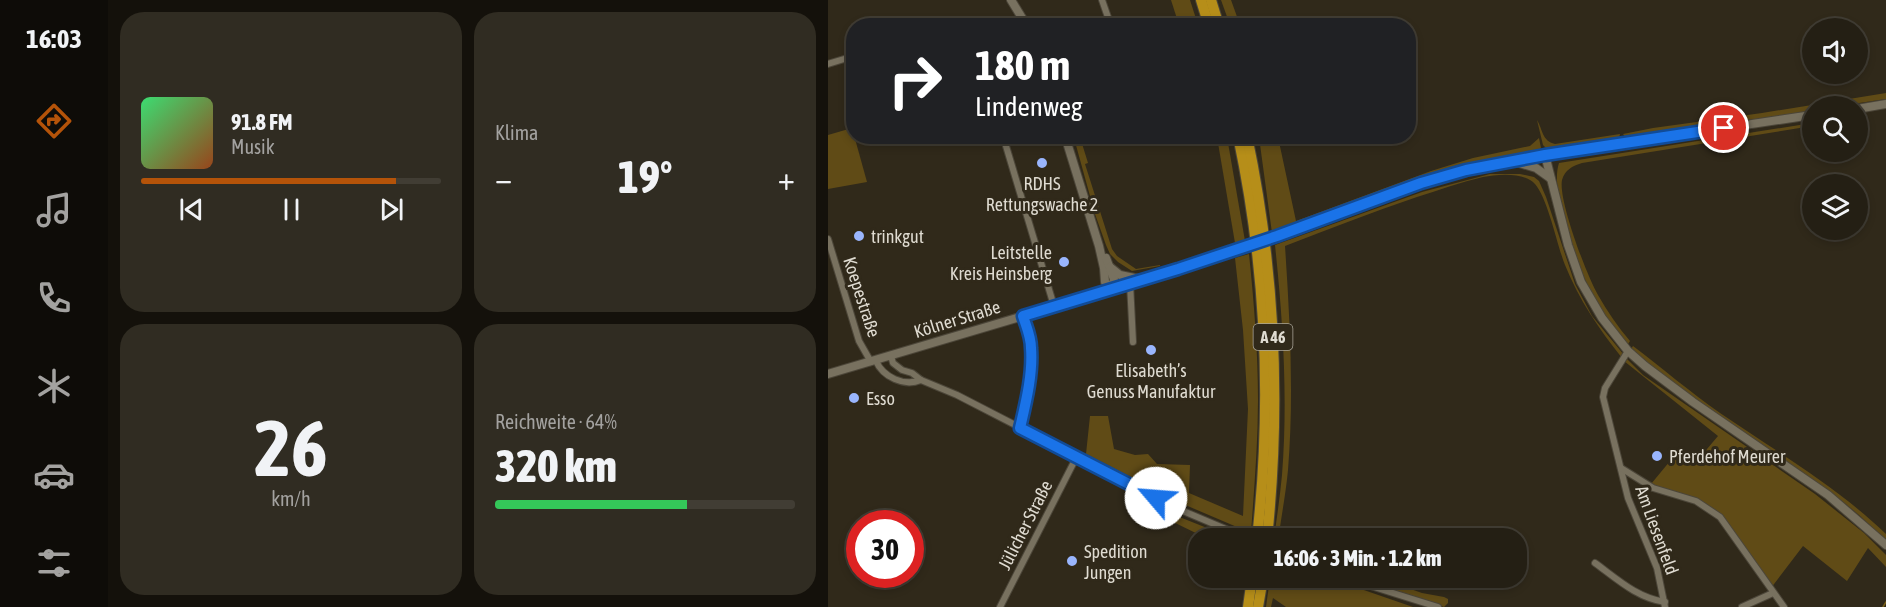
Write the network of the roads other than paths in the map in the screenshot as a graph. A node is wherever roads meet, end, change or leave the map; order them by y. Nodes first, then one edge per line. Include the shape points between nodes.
1 (1011, 0) edge
2 (1102, 0) edge
3 (1201, 0) edge
4 (1211, 0) edge
5 (1022, 18) edge
6 (1108, 18) edge
7 (1207, 18) edge
8 (1217, 18) edge
9 (846, 58) edge
10 (828, 64) edge
11 (1886, 104) edge
12 (1868, 107) edge
13 (1802, 116) edge
14 (1005, 144) edge
15 (1067, 144) edge
16 (1239, 144) edge
17 (1249, 144) edge
18 (1545, 155) junction
19 (1512, 161) junction
20 (1550, 178) junction
21 (828, 239) edge
22 (1099, 246) junction
23 (1110, 267) junction
24 (1143, 280) junction
25 (1130, 283) junction
26 (1112, 289) junction
27 (1054, 306) junction
28 (1023, 316) junction
29 (1133, 342) dead end
30 (1628, 351) junction
31 (891, 356) junction
32 (874, 361) junction
33 (828, 374) edge
34 (921, 380) junction
35 (1020, 428) junction
36 (1076, 458) junction
37 (1621, 468) junction
38 (1223, 528) edge
39 (1258, 528) edge
40 (1268, 528) edge
41 (1886, 545) edge
42 (1595, 563) dead end
43 (1251, 588) edge
44 (1261, 588) edge
45 (1377, 588) edge
46 (1773, 593) junction
47 (1665, 604) edge
48 (1000, 607) edge
49 (1248, 607) edge
50 (1258, 607) edge
51 (1438, 607) edge
52 (1742, 607) edge
53 (1784, 607) edge

1 - 5 main road
2 - 6 street
3 - 7 highway
4 - 8 highway
9 - 10 street
11 - 12 main road
13 - 18 main road, Kölner Straße
14 - 27 street
15 - 22 main road
16 - 39 highway, A 46 via 1254,230 1263,320 1265,367
17 - 40 highway, A 46 via 1263,217 1272,312 1275,414
18 - 19 main road, Kölner Straße
18 - 20 main road
19 - 20 main road via 1536,168
19 - 24 main road, Kölner Straße, bridge via 1421,183
20 - 30 main road via 1581,282
21 - 32 street, Koepestraße via 859,341
22 - 23 main road
22 - 26 main road via 1105,282
23 - 24 main road via 1120,275
23 - 26 main road
24 - 25 main road, Kölner Straße
25 - 26 main road, Kölner Straße
25 - 29 street
26 - 27 main road, Kölner Straße
27 - 28 main road, Kölner Straße
28 - 31 main road, Kölner Straße
28 - 35 street via 1032,348
30 - 37 street, Am Liesenfeld via 1603,397
30 - 41 main road via 1693,402 1828,495
31 - 32 main road, Kölner Straße
31 - 34 street via 896,366
32 - 33 main road, Kölner Straße
32 - 34 street via 886,376 914,383
34 - 35 street
35 - 36 street
36 - 38 street
36 - 48 street, Jülicher Straße
37 - 46 street, Am Liesenfeld via 1653,488 1696,501 1720,517
37 - 47 street, Am Liesenfeld via 1628,498 1657,568
42 - 47 street, Am Liesenfeld via 1641,596
43 - 49 highway
44 - 50 highway
45 - 51 street
46 - 52 street
46 - 53 street, Am Liesenfeld

